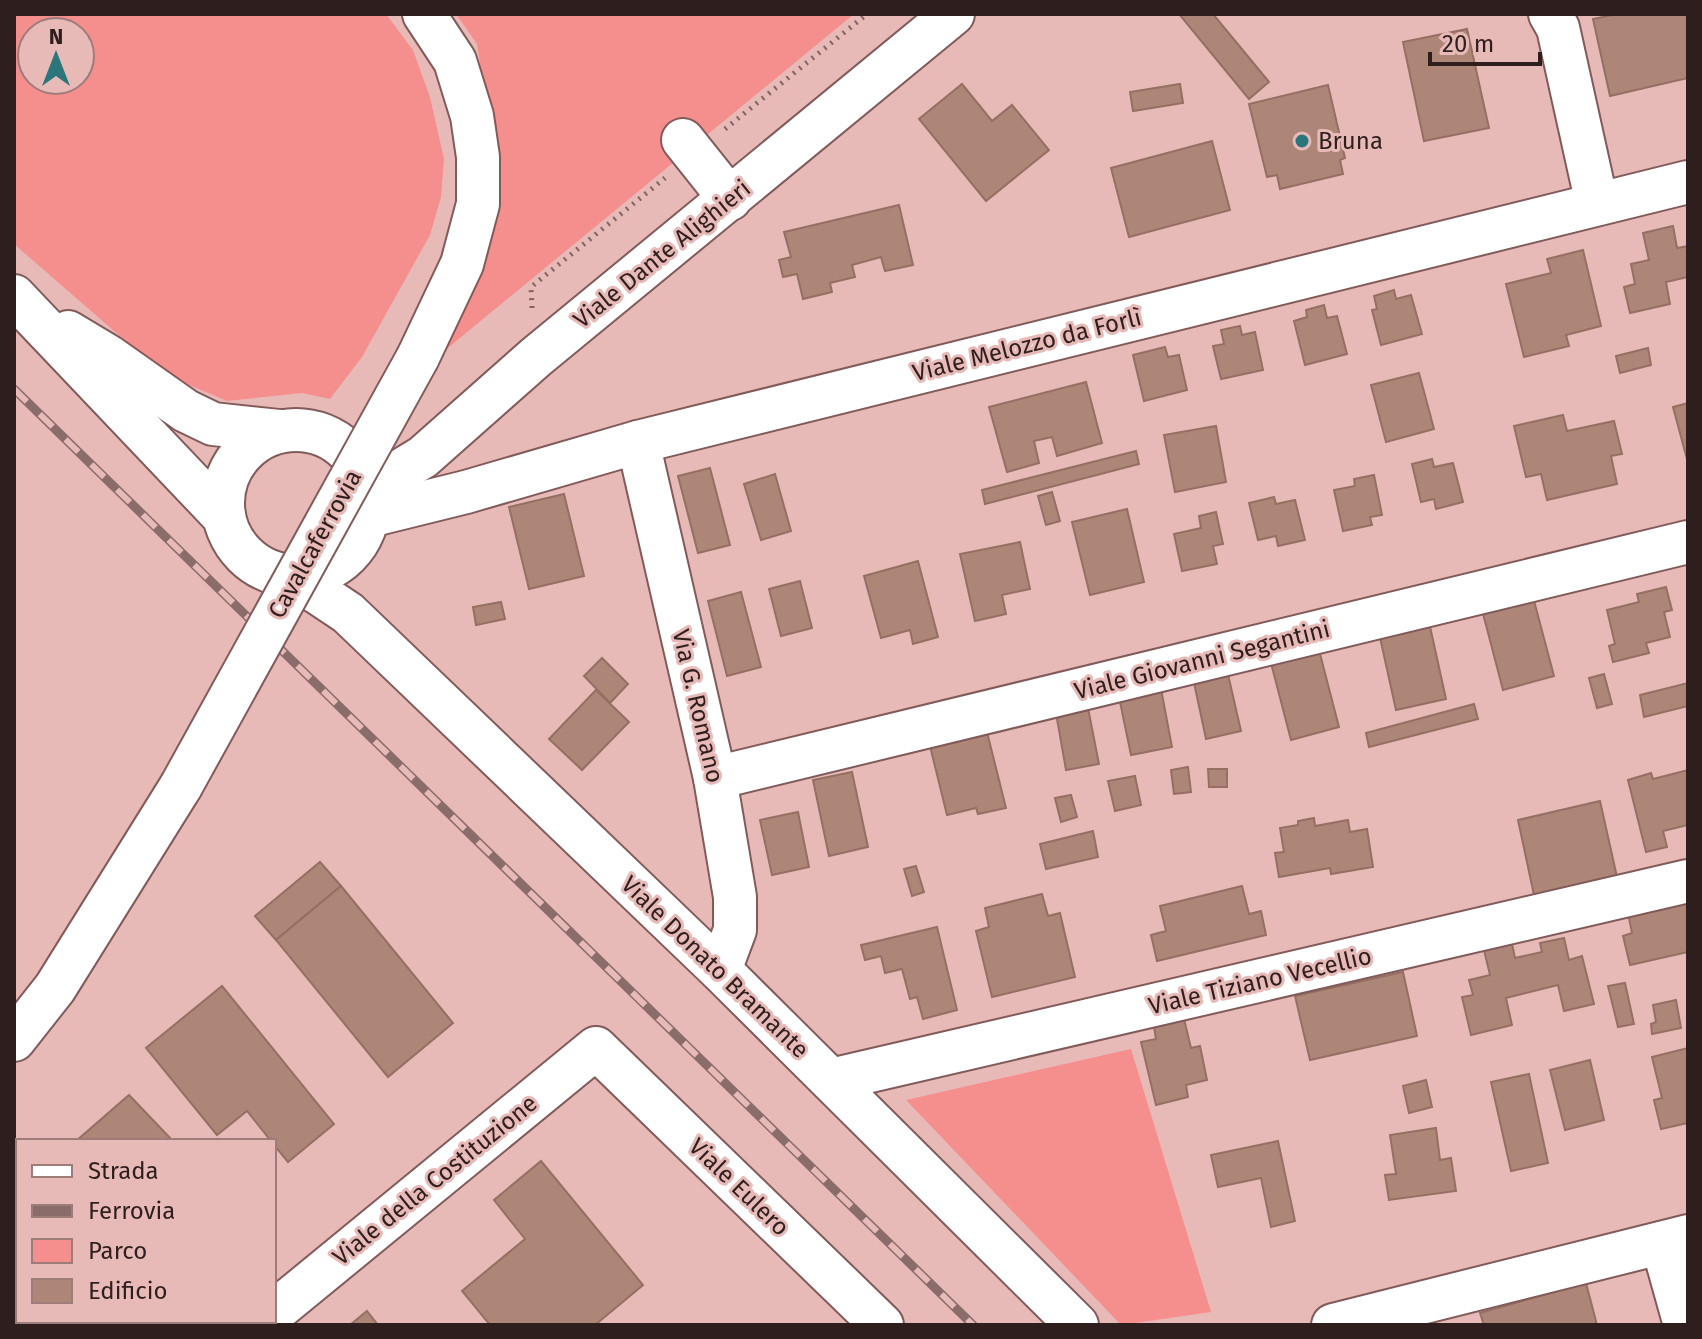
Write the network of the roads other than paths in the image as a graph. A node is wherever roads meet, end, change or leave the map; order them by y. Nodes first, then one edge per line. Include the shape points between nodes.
1 (424, 14) edge
2 (1550, 14) edge
3 (939, 18) edge
4 (683, 140) dead end
5 (1688, 182) edge
6 (730, 199) junction
7 (1597, 204) junction
8 (18, 300) edge
9 (279, 431) junction
10 (638, 442) junction
11 (369, 503) junction
12 (224, 517) junction
13 (1688, 542) edge
14 (347, 557) junction
15 (284, 576) junction
16 (348, 613) junction
17 (715, 778) junction
18 (1688, 881) edge
19 (720, 970) junction
20 (14, 1040) edge
21 (596, 1048) joint
22 (831, 1080) junction
23 (1675, 1239) edge
24 (276, 1310) edge
25 (877, 1324) edge
26 (1077, 1325) edge
27 (1333, 1325) edge
28 (1685, 1325) edge

1 - 20 street, Cavalcaferrovia, bridge via 455,61 472,116 478,204 462,264 418,357 181,786 55,988
2 - 7 street via 1558,28
3 - 6 street, Viale Dante Alighieri
4 - 6 street
5 - 7 street, Viale Melozzo da Forlì
6 - 11 street, Viale Dante Alighieri via 536,357
7 - 10 street, Viale Melozzo da Forlì
8 - 9 street via 186,411 213,424
8 - 12 street
9 - 11 street via 303,429 346,448 361,467
9 - 12 street via 240,455 222,495
10 - 11 street, Viale Melozzo da Forlì via 466,492
10 - 17 street, Via G. Romano
11 - 14 street via 361,538
12 - 15 street via 231,539 245,556
13 - 17 street, Viale Giovanni Segantini
14 - 15 street via 328,570
14 - 16 street via 343,585
15 - 16 street, Viale Donato Bramante
16 - 19 street, Viale Donato Bramante
17 - 19 street, Via G. Romano via 737,915
18 - 22 street, Viale Tiziano Vecellio
19 - 22 street, Viale Donato Bramante
21 - 24 street, Viale della Costituzione
21 - 25 street, Viale Eulero
22 - 26 street, Viale Donato Bramante
23 - 27 street
23 - 28 street

